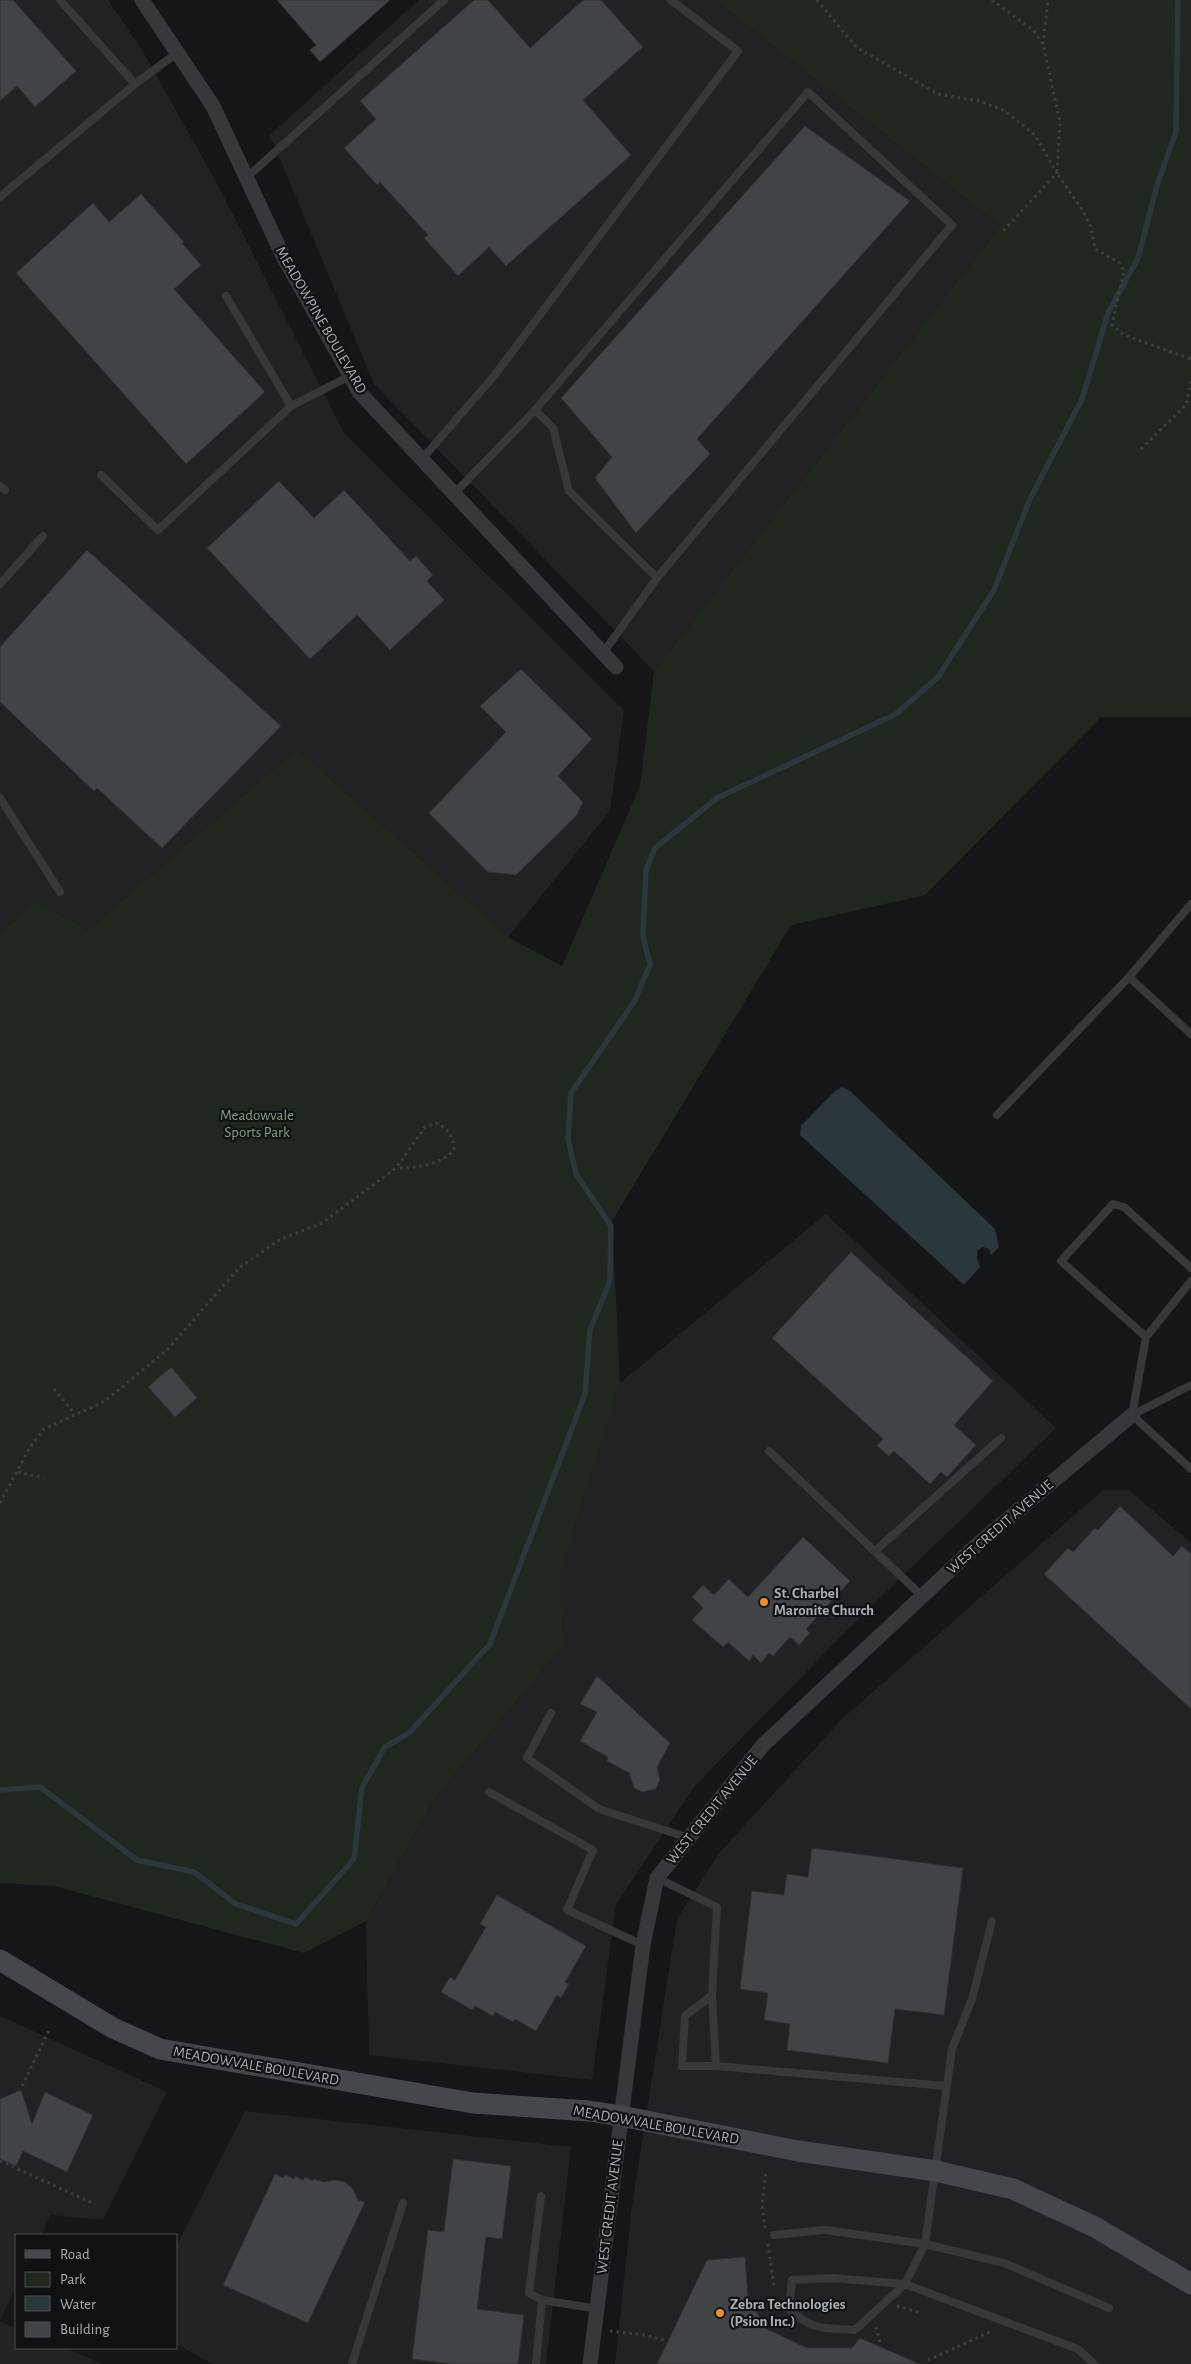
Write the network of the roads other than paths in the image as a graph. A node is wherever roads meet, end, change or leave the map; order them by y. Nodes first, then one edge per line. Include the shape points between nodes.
1 (60, 0) edge
2 (142, 0) edge
3 (444, 0) edge
4 (671, 0) edge
5 (177, 53) junction
6 (135, 84) junction
7 (246, 178) junction
8 (0, 197) edge
9 (226, 296) dead end
10 (350, 376) junction
11 (291, 406) junction
12 (535, 410) junction
13 (422, 459) junction
14 (101, 475) dead end
15 (454, 494) junction
16 (43, 536) dead end
17 (657, 578) junction
18 (0, 584) edge
19 (603, 653) junction
20 (616, 667) dead end
21 (0, 798) edge
22 (60, 892) dead end
23 (1191, 904) edge
24 (1128, 977) junction
25 (1191, 1034) edge
26 (997, 1115) dead end
27 (1191, 1268) edge
28 (1191, 1281) edge
29 (1146, 1337) junction
30 (1191, 1385) edge
31 (1132, 1415) junction
32 (1001, 1438) dead end
33 (769, 1450) dead end
34 (1191, 1469) edge
35 (875, 1551) junction
36 (922, 1596) junction
37 (552, 1713) dead end
38 (489, 1792) dead end
39 (689, 1838) junction
40 (657, 1878) junction
41 (992, 1922) dead end
42 (643, 1945) junction
43 (0, 1960) edge
44 (712, 1995) junction
45 (716, 2066) junction
46 (946, 2086) junction
47 (621, 2116) junction
48 (936, 2171) junction
49 (541, 2196) dead end
50 (403, 2203) dead end
51 (774, 2235) dead end
52 (925, 2244) junction
53 (905, 2284) junction
54 (1191, 2284) edge
55 (542, 2300) junction
56 (1109, 2308) dead end
57 (598, 2309) junction
58 (352, 2364) edge
59 (536, 2364) edge
60 (590, 2364) edge
61 (1094, 2364) edge

1 - 6 lane
2 - 5 street, MEADOWPINE BOULEVARD
3 - 7 lane
4 - 13 lane via 738,51 494,376
5 - 6 lane
5 - 7 street, MEADOWPINE BOULEVARD via 212,106
6 - 8 lane
7 - 10 street, MEADOWPINE BOULEVARD via 283,256
9 - 11 lane
10 - 11 lane
10 - 13 street, MEADOWPINE BOULEVARD via 360,393
11 - 14 lane via 158,530
12 - 15 lane
12 - 17 lane via 553,428 569,491
12 - 17 lane via 808,92 952,225
13 - 15 street, MEADOWPINE BOULEVARD
15 - 19 street, MEADOWPINE BOULEVARD
16 - 18 lane
17 - 19 lane
19 - 20 street, MEADOWPINE BOULEVARD
21 - 22 lane
23 - 24 lane
24 - 25 lane
24 - 26 lane
27 - 29 lane via 1124,1207 1113,1204 1061,1261
28 - 29 lane
29 - 31 lane
30 - 31 lane
31 - 34 lane
31 - 36 street, WEST CREDIT AVENUE via 978,1544
32 - 35 lane
33 - 35 lane
35 - 36 lane
36 - 39 street, WEST CREDIT AVENUE via 764,1745
37 - 39 lane via 526,1758 599,1809
38 - 42 lane via 593,1850 567,1910
39 - 40 street, WEST CREDIT AVENUE
40 - 42 street, WEST CREDIT AVENUE
40 - 44 lane via 717,1907
41 - 46 lane via 972,1999 952,2049
42 - 47 street, WEST CREDIT AVENUE
43 - 47 main road, MEADOWVALE BOULEVARD via 113,2028 160,2049 473,2104
44 - 45 lane
44 - 45 lane via 685,2016 682,2066
45 - 46 lane
46 - 48 lane
47 - 48 main road, MEADOWVALE BOULEVARD via 798,2151
47 - 57 street, WEST CREDIT AVENUE
48 - 52 lane
48 - 54 main road, MEADOWVALE BOULEVARD via 1013,2188 1095,2227
49 - 55 lane via 529,2293
50 - 58 lane
51 - 52 lane via 825,2230
52 - 53 lane
52 - 56 lane via 1004,2263
53 - 53 lane via 832,2278 792,2280 789,2309 816,2328 855,2330
53 - 61 lane via 1078,2349
55 - 57 lane
55 - 59 lane
57 - 60 street, WEST CREDIT AVENUE

